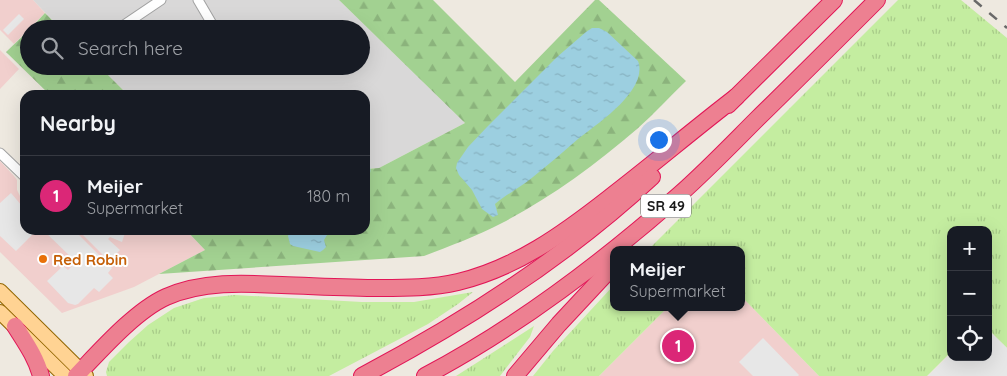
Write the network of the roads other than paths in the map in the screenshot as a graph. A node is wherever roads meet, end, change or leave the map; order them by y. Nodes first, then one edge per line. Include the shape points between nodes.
1 (161, 0) edge
2 (198, 0) edge
3 (834, 0) edge
4 (877, 0) edge
5 (131, 20) edge
6 (210, 20) edge
7 (736, 97) junction
8 (0, 153) edge
9 (20, 172) edge
10 (681, 192) junction
11 (617, 246) edge
12 (634, 246) edge
13 (610, 251) edge
14 (610, 269) edge
15 (0, 291) edge
16 (0, 312) edge
17 (15, 326) junction
18 (81, 374) edge
19 (40, 376) edge
20 (65, 376) edge
21 (362, 376) edge
22 (426, 376) edge
23 (515, 376) edge

1 - 5 street
2 - 6 street
3 - 7 highway, SR 49
4 - 10 highway, SR 49
7 - 18 highway via 572,226 531,253 497,269 459,282 430,287 218,284 189,289 144,310
7 - 21 highway, SR 49 via 644,186 548,262 433,337
8 - 9 street
10 - 11 highway, SR 49
10 - 12 highway
13 - 22 highway, SR 49 via 491,337
14 - 23 highway
15 - 18 main road
16 - 17 main road
17 - 19 highway via 38,365
17 - 20 main road

